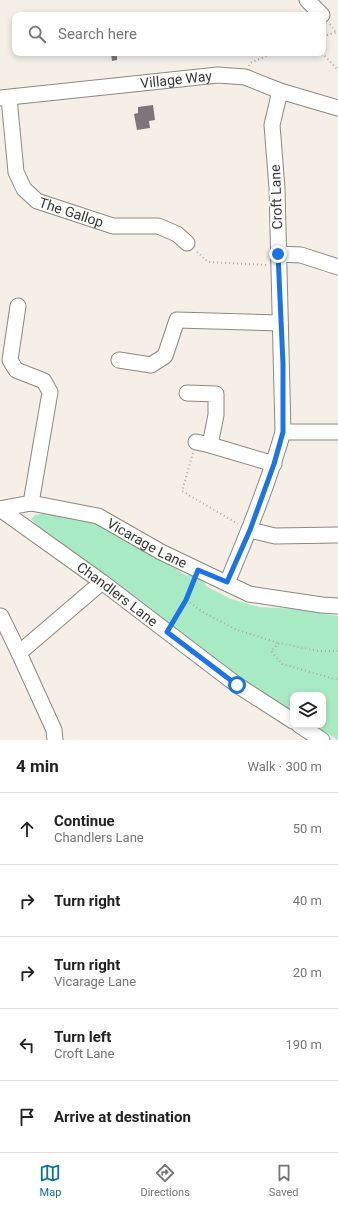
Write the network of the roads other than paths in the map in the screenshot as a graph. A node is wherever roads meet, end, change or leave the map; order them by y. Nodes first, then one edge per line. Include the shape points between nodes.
1 (307, 0) edge
2 (318, 12) edge
3 (280, 90) junction
4 (4, 98) edge
5 (338, 108) edge
6 (187, 243) road end
7 (278, 260) junction
8 (338, 267) edge
9 (18, 306) dead end
10 (280, 323) junction
11 (119, 360) dead end
12 (187, 393) dead end
13 (283, 432) junction
14 (338, 432) edge
15 (274, 464) junction
16 (31, 503) junction
17 (0, 509) edge
18 (249, 530) junction
19 (338, 535) edge
20 (102, 582) junction
21 (227, 582) junction
22 (338, 606) edge
23 (1, 616) dead end
24 (19, 653) junction
25 (290, 719) edge
26 (304, 728) edge
27 (55, 740) edge
28 (322, 740) edge

1 - 2 street
3 - 4 street, Village Way via 245,77 218,75
3 - 5 street, Village Way
3 - 7 street, Croft Lane via 272,125
4 - 6 street, The Gallop via 16,172 24,189 37,201 113,226 158,226 177,234
7 - 8 street via 301,255
7 - 10 street, Croft Lane
9 - 16 street via 10,360 16,370 44,381 50,392
10 - 11 street via 177,320 165,356 151,366
10 - 13 street, Croft Lane
12 - 15 street via 216,394 206,439
13 - 14 street
13 - 15 street, Croft Lane
15 - 18 street, Croft Lane
16 - 17 street, Vicarage Lane
16 - 21 street, Vicarage Lane via 98,516 161,552
17 - 20 street, Chandlers Lane
18 - 19 street via 276,536
18 - 21 street, Croft Lane
20 - 24 street
20 - 25 street, Chandlers Lane via 237,685
21 - 22 street, Vicarage Lane via 249,594
23 - 24 street
24 - 27 street via 54,730
26 - 28 street

